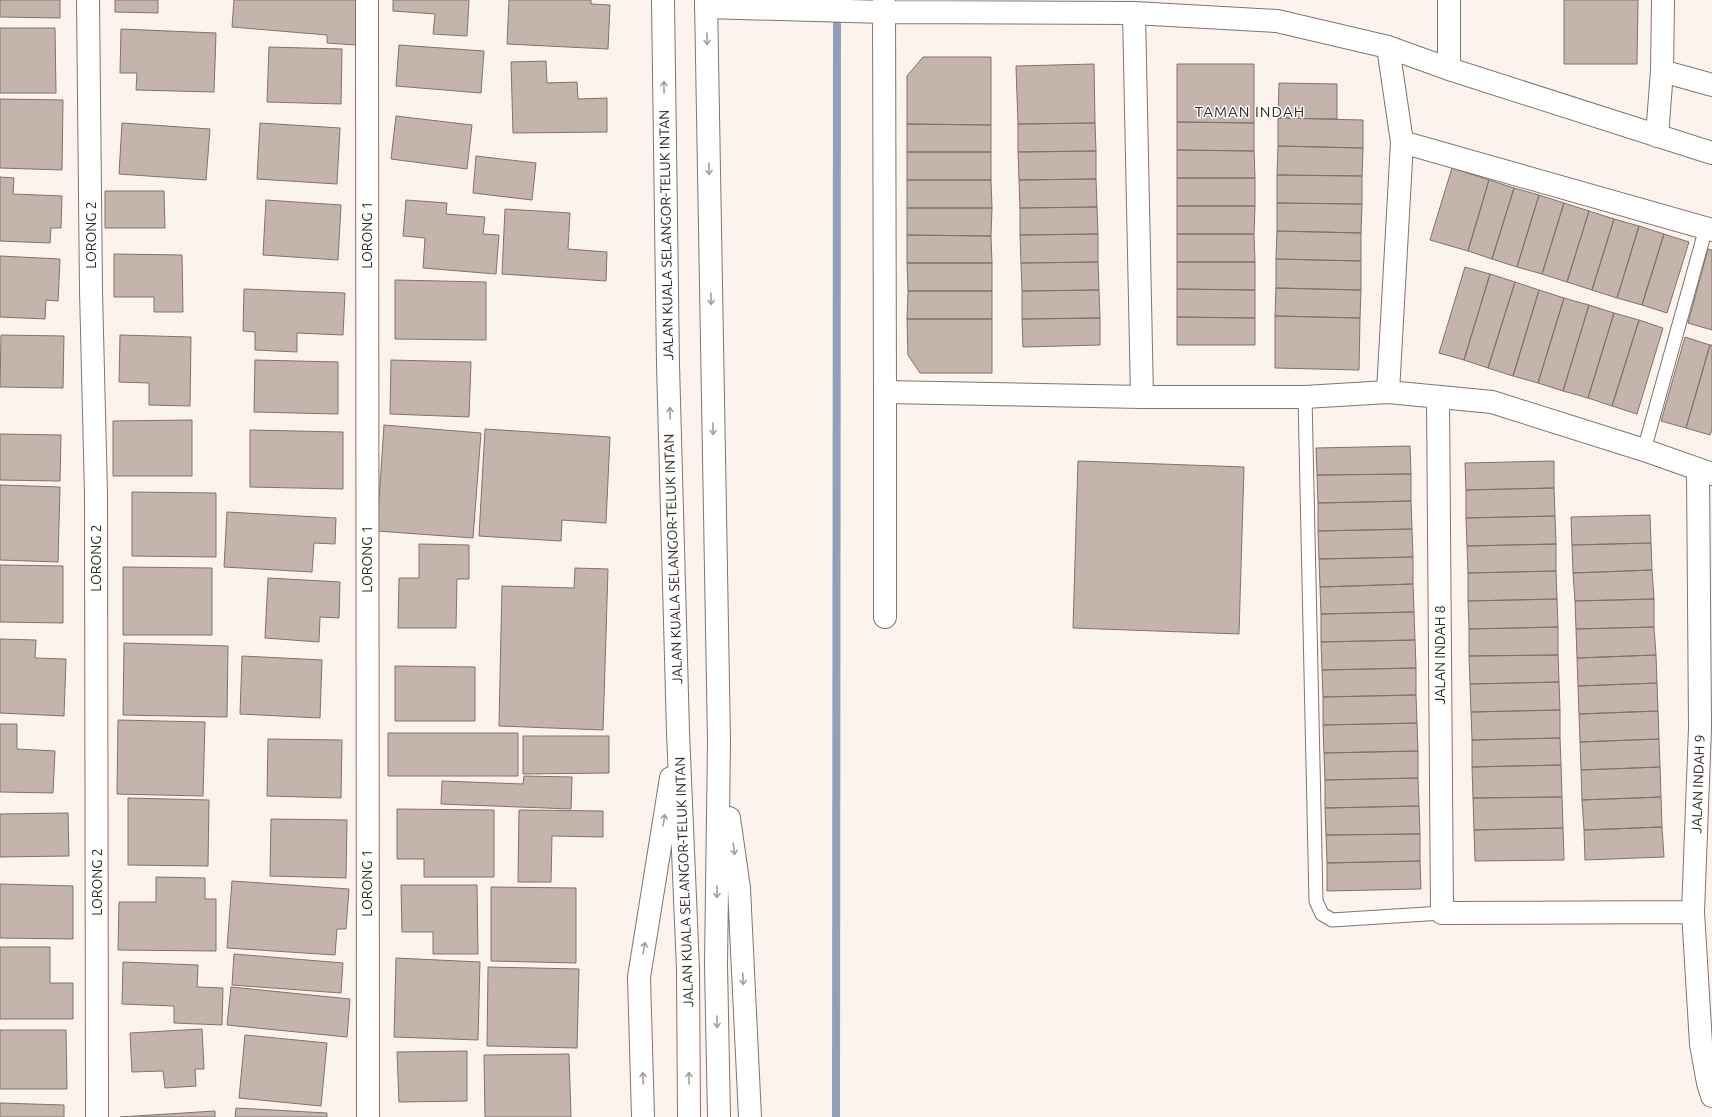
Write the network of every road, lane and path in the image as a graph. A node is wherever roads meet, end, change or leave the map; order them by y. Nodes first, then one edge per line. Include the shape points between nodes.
1 (88, 0) edge
2 (366, 0) edge
3 (663, 0) edge
4 (1449, 0) edge
5 (1663, 0) edge
6 (706, 4) edge
7 (772, 4) edge
8 (884, 6) edge
9 (1134, 13) junction
10 (1388, 47) junction
11 (1449, 69) junction
12 (1662, 71) junction
13 (1712, 85) edge
14 (1657, 136) junction
15 (1402, 142) junction
16 (1712, 153) edge
17 (1709, 229) edge
18 (885, 392) junction
19 (1388, 392) junction
20 (1142, 397) junction
21 (1304, 397) junction
22 (1438, 398) junction
23 (1644, 450) junction
24 (1705, 472) edge
25 (884, 617) dead end
26 (1706, 729) edge
27 (678, 732) junction
28 (719, 741) junction
29 (1693, 912) junction
30 (1442, 913) junction
31 (1712, 1096) edge
32 (97, 1117) edge
33 (368, 1117) edge
34 (643, 1117) edge
35 (689, 1117) edge
36 (719, 1117) edge
37 (750, 1117) edge

1 - 32 main road, LORONG 2 via 96,502
2 - 33 main road, LORONG 1
27 -> 3 main road, JALAN KUALA SELANGOR-TELUK INTAN via 668,364
4 - 11 main road
5 - 12 main road
6 - 7 main road
6 -> 28 main road, JALAN KUALA SELANGOR-TELUK INTAN
7 - 8 main road
8 - 9 main road
8 - 18 main road
9 - 10 main road via 1277,21
9 - 20 main road
10 - 11 main road
10 - 15 main road
11 - 14 main road
12 - 13 main road
12 - 14 main road
14 - 16 main road
15 - 17 main road
15 - 19 main road
17 - 23 lane
18 - 20 main road
18 - 25 main road
19 - 21 main road
19 - 22 main road
20 - 21 main road
21 - 30 lane via 1316,901 1322,914 1332,920
22 - 23 main road via 1492,402
22 - 30 main road, JALAN INDAH 8
23 - 24 main road
24 - 26 main road, JALAN INDAH 9
26 - 29 main road, JALAN INDAH 9
34 -> 27 main road via 639,977
35 -> 27 main road, JALAN KUALA SELANGOR-TELUK INTAN via 688,969
28 -> 36 main road, JALAN KUALA SELANGOR-TELUK INTAN via 716,965
28 -> 37 main road via 739,888
29 - 30 main road
29 - 31 main road, JALAN INDAH 9 via 1701,1044

